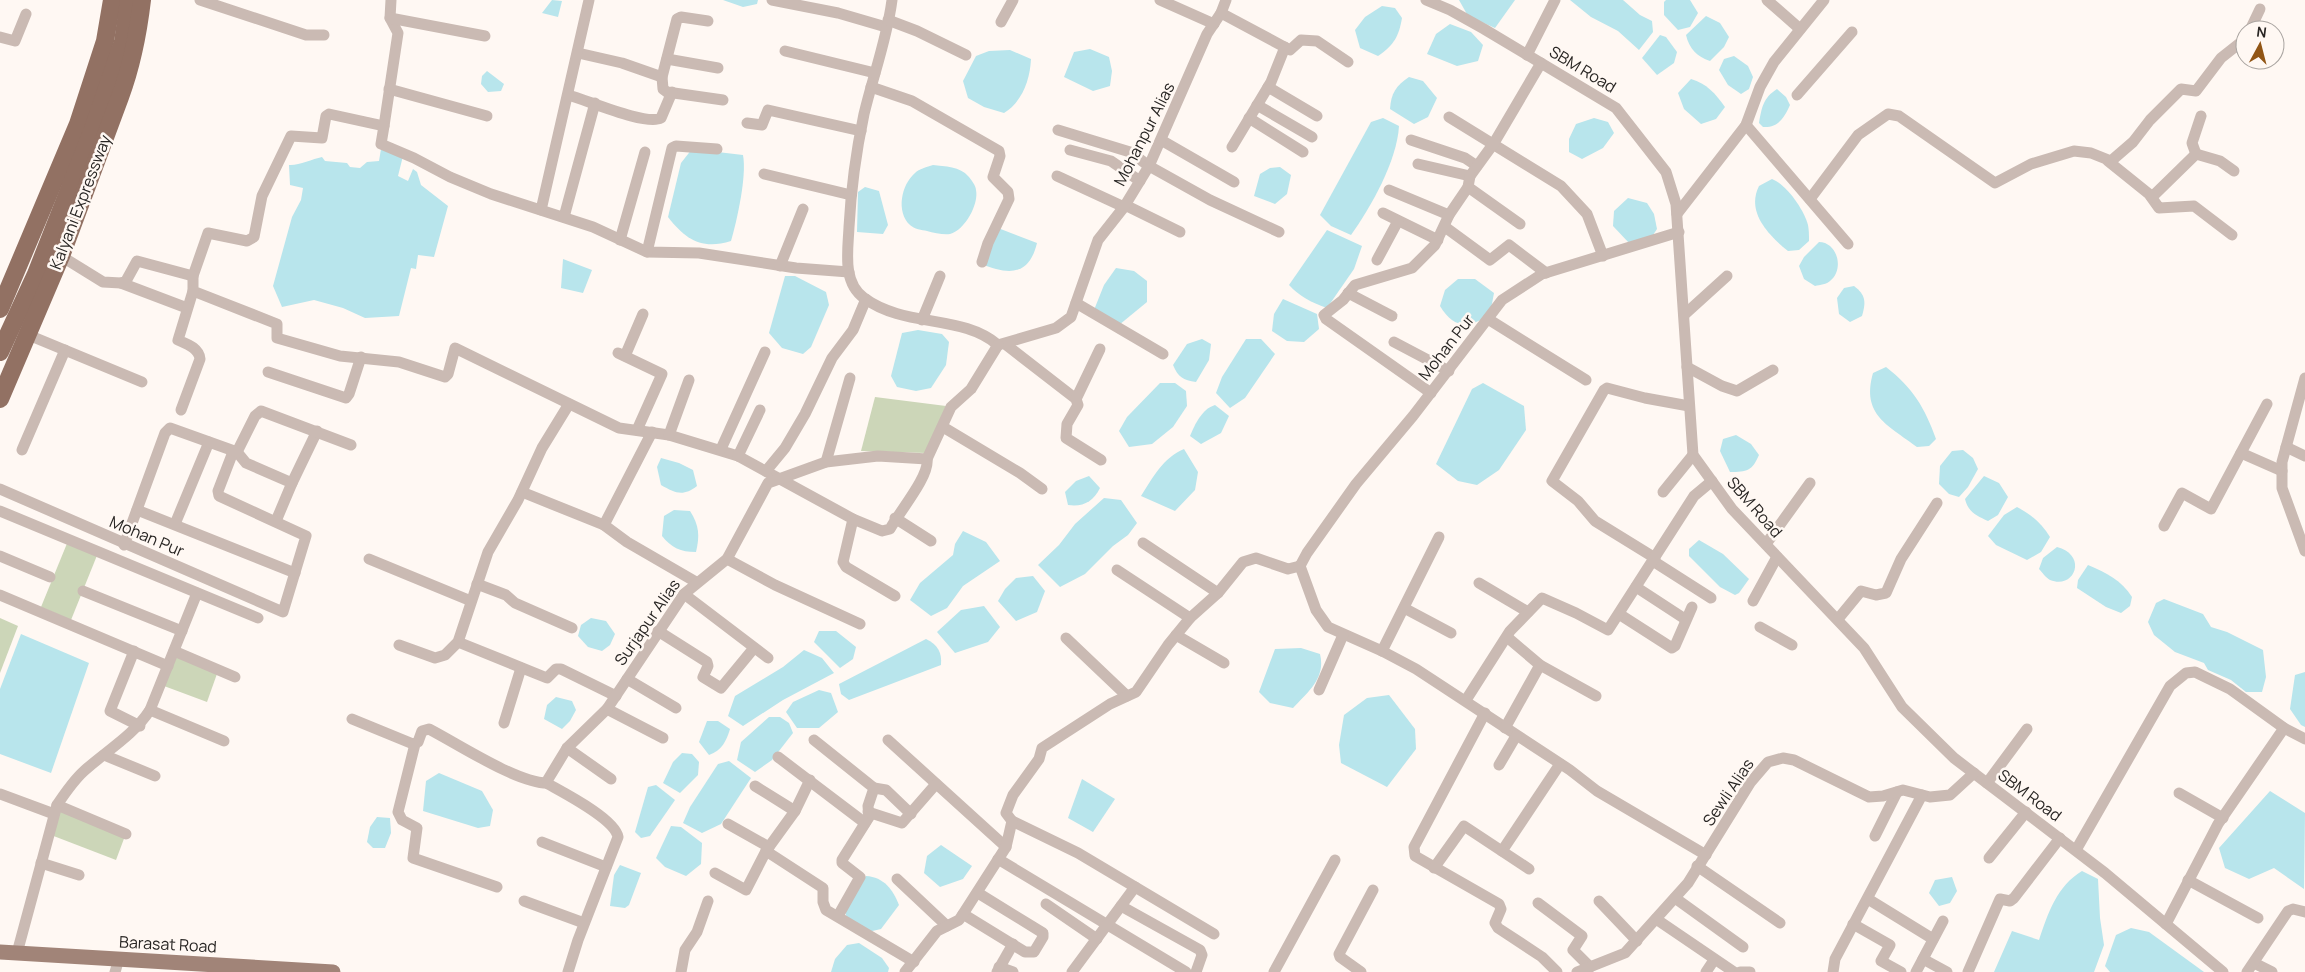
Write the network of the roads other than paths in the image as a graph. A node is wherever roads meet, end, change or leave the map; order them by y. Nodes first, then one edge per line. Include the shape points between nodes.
1 (103, 0) edge
2 (112, 0) edge
3 (129, 0) edge
4 (142, 0) edge
5 (200, 0) edge
6 (391, 0) edge
7 (589, 0) edge
8 (772, 0) edge
9 (892, 0) edge
10 (1013, 0) edge
11 (1160, 0) edge
12 (1226, 0) edge
13 (1426, 0) edge
14 (1554, 0) edge
15 (1767, 0) edge
16 (1824, 0) edge
17 (2260, 9) dead end
18 (1221, 13) junction
19 (26, 14) dead end
20 (390, 18) junction
21 (2255, 20) edge
22 (708, 21) dead end
23 (1001, 22) dead end
24 (887, 24) junction
25 (1214, 24) junction
26 (1800, 29) junction
27 (1852, 32) dead end
28 (324, 35) dead end
29 (485, 36) dead end
30 (0, 38) edge
31 (1285, 47) junction
32 (2235, 47) edge
33 (785, 52) dead end
34 (578, 53) junction
35 (966, 55) dead end
36 (1527, 55) junction
37 (667, 59) junction
38 (1348, 62) dead end
39 (1540, 63) junction
40 (718, 68) dead end
41 (874, 73) junction
42 (662, 77) junction
43 (871, 87) junction
44 (1268, 87) junction
45 (389, 89) junction
46 (672, 92) junction
47 (568, 94) junction
48 (1797, 95) dead end
49 (724, 100) dead end
50 (595, 103) junction
51 (1257, 105) junction
52 (487, 116) dead end
53 (1317, 116) dead end
54 (2201, 116) dead end
55 (1449, 117) dead end
56 (1249, 118) junction
57 (747, 123) dead end
58 (1746, 125) junction
59 (384, 126) junction
60 (1058, 130) dead end
61 (861, 131) junction
62 (1312, 138) dead end
63 (1161, 140) junction
64 (1411, 140) dead end
65 (1494, 143) junction
66 (1232, 147) dead end
67 (717, 149) dead end
68 (1070, 150) dead end
69 (645, 152) dead end
70 (1302, 152) dead end
71 (2196, 154) junction
72 (2108, 161) junction
73 (1418, 164) dead end
74 (1149, 166) junction
75 (2234, 172) dead end
76 (764, 174) dead end
77 (1057, 176) dead end
78 (1472, 176) junction
79 (1140, 181) junction
80 (1234, 182) dead end
81 (1390, 190) dead end
82 (851, 195) junction
83 (2152, 197) junction
84 (1810, 199) junction
85 (1125, 206) junction
86 (803, 209) dead end
87 (541, 210) junction
88 (1383, 213) dead end
89 (1677, 214) junction
90 (1449, 216) junction
91 (564, 217) junction
92 (1398, 221) junction
93 (1520, 224) dead end
94 (1445, 227) junction
95 (1180, 232) dead end
96 (1279, 232) dead end
97 (1678, 232) junction
98 (2232, 235) dead end
99 (620, 240) junction
100 (1438, 240) junction
101 (1848, 244) dead end
102 (647, 252) junction
103 (61, 256) junction
104 (1603, 256) junction
105 (1377, 260) dead end
106 (982, 262) dead end
107 (780, 266) junction
108 (849, 272) junction
109 (1546, 273) junction
110 (193, 276) junction
111 (940, 276) dead end
112 (1728, 276) dead end
113 (121, 283) junction
114 (0, 286) edge
115 (192, 291) junction
116 (1348, 293) junction
117 (866, 299) junction
118 (1076, 303) junction
119 (187, 308) junction
120 (0, 309) edge
121 (643, 314) dead end
122 (1684, 314) junction
123 (1392, 316) dead end
124 (1488, 319) junction
125 (922, 320) junction
126 (26, 334) junction
127 (1394, 342) dead end
128 (1002, 345) junction
129 (1100, 349) dead end
130 (65, 350) junction
131 (0, 352) edge
132 (765, 352) dead end
133 (1163, 354) dead end
134 (361, 357) junction
135 (1687, 367) junction
136 (1449, 370) junction
137 (1774, 370) dead end
138 (268, 372) dead end
139 (850, 378) dead end
140 (2305, 378) edge
141 (689, 380) dead end
142 (1586, 380) dead end
143 (142, 382) dead end
144 (1431, 393) junction
145 (0, 399) edge
146 (1076, 400) junction
147 (569, 404) junction
148 (2267, 404) dead end
149 (1689, 406) junction
150 (181, 410) dead end
151 (760, 410) dead end
152 (943, 427) junction
153 (637, 430) junction
154 (316, 431) junction
155 (652, 432) junction
156 (669, 435) junction
157 (208, 442) junction
158 (351, 445) dead end
159 (2286, 446) junction
160 (721, 449) junction
161 (22, 450) dead end
162 (235, 452) junction
163 (2241, 453) junction
164 (1693, 455) junction
165 (738, 456) junction
166 (2305, 456) edge
167 (927, 459) junction
168 (1101, 460) dead end
169 (826, 462) junction
170 (2282, 470) junction
171 (766, 471) junction
172 (778, 479) junction
173 (1712, 481) junction
174 (292, 483) junction
175 (1810, 483) dead end
176 (0, 489) edge
177 (1042, 489) dead end
178 (522, 492) junction
179 (1663, 492) dead end
180 (1937, 503) dead end
181 (137, 510) junction
182 (0, 511) edge
183 (895, 518) junction
184 (853, 519) junction
185 (276, 521) junction
186 (2305, 523) edge
187 (175, 524) junction
188 (604, 525) junction
189 (2164, 526) dead end
190 (2297, 532) junction
191 (1439, 537) dead end
192 (931, 541) dead end
193 (1143, 543) dead end
194 (1766, 544) junction
195 (124, 545) junction
196 (2305, 551) edge
197 (0, 556) edge
198 (1777, 557) junction
199 (369, 559) dead end
200 (727, 559) junction
201 (1654, 560) junction
202 (1300, 566) junction
203 (1117, 570) dead end
204 (295, 573) junction
205 (50, 577) dead end
206 (696, 582) junction
207 (1479, 583) dead end
208 (476, 584) junction
209 (1636, 587) junction
210 (83, 592) dead end
211 (1218, 593) junction
212 (197, 594) junction
213 (684, 594) junction
214 (0, 595) edge
215 (895, 596) dead end
216 (1711, 598) dead end
217 (471, 601) junction
218 (1753, 601) dead end
219 (1692, 607) dead end
220 (1404, 608) junction
221 (1528, 612) junction
222 (1619, 614) junction
223 (258, 618) dead end
224 (1190, 618) junction
225 (1685, 619) junction
226 (1838, 619) junction
227 (860, 624) dead end
228 (1760, 627) dead end
229 (572, 628) dead end
230 (182, 631) junction
231 (658, 631) junction
232 (1451, 633) dead end
233 (1176, 635) junction
234 (1343, 635) junction
235 (1507, 637) junction
236 (1066, 638) dead end
237 (458, 642) junction
238 (399, 645) dead end
239 (1792, 645) dead end
240 (754, 648) junction
241 (134, 651) junction
242 (174, 651) junction
243 (1382, 651) junction
244 (768, 658) dead end
245 (1224, 663) dead end
246 (1540, 664) junction
247 (168, 666) junction
248 (521, 668) junction
249 (235, 677) dead end
250 (627, 678) junction
251 (1319, 690) dead end
252 (616, 696) junction
253 (1127, 696) junction
254 (1596, 696) dead end
255 (1466, 700) junction
256 (676, 708) dead end
257 (607, 709) junction
258 (150, 710) junction
259 (1485, 713) junction
260 (352, 719) dead end
261 (504, 723) dead end
262 (140, 726) junction
263 (1505, 728) junction
264 (2284, 728) junction
265 (2027, 729) dead end
266 (1516, 736) junction
267 (663, 738) dead end
268 (2305, 739) edge
269 (814, 740) dead end
270 (888, 740) dead end
271 (224, 742) dead end
272 (415, 744) junction
273 (567, 748) junction
274 (104, 755) junction
275 (778, 757) dead end
276 (1560, 764) junction
277 (1499, 765) dead end
278 (1974, 773) junction
279 (155, 776) dead end
280 (611, 779) dead end
281 (810, 780) junction
282 (547, 783) junction
283 (1986, 783) junction
284 (936, 784) junction
285 (755, 786) dead end
286 (874, 788) junction
287 (1897, 792) junction
288 (2179, 793) dead end
289 (0, 794) edge
290 (1922, 795) junction
291 (56, 810) junction
292 (795, 810) junction
293 (2026, 812) junction
294 (911, 814) junction
295 (867, 818) junction
296 (2222, 818) junction
297 (1012, 821) junction
298 (728, 824) dead end
299 (126, 834) dead end
300 (1874, 836) dead end
301 (2060, 838) junction
302 (542, 842) dead end
303 (1006, 847) junction
304 (767, 849) junction
305 (1502, 850) junction
306 (2076, 850) junction
307 (1706, 855) junction
308 (1989, 858) dead end
309 (998, 859) junction
310 (1334, 860) dead end
311 (41, 863) junction
312 (1697, 866) junction
313 (606, 867) junction
314 (1434, 868) junction
315 (1529, 869) dead end
316 (715, 873) dead end
317 (79, 876) dead end
318 (897, 879) dead end
319 (2188, 880) junction
320 (1135, 887) junction
321 (497, 888) dead end
322 (1373, 890) dead end
323 (978, 893) junction
324 (1675, 898) junction
325 (1868, 898) junction
326 (524, 901) dead end
327 (708, 901) dead end
328 (1599, 901) dead end
329 (1538, 903) dead end
330 (1046, 904) dead end
331 (1121, 906) junction
332 (2305, 912) edge
333 (963, 914) junction
334 (838, 916) junction
335 (2258, 918) dead end
336 (1656, 919) junction
337 (1943, 921) dead end
338 (584, 923) junction
339 (1780, 923) dead end
340 (1108, 924) junction
341 (1853, 924) junction
342 (2166, 924) junction
343 (947, 926) junction
344 (1214, 934) dead end
345 (1097, 939) junction
346 (1933, 939) junction
347 (1637, 941) junction
348 (1013, 944) junction
349 (1743, 947) dead end
350 (0, 952) edge
351 (17, 953) junction
352 (1923, 959) junction
353 (1714, 960) junction
354 (914, 962) junction
355 (117, 966) edge
356 (1590, 967) junction
357 (2250, 967) edge
358 (194, 968) edge
359 (998, 969) edge
360 (307, 971) edge
361 (1276, 971) edge
362 (333, 972) edge
363 (568, 972) edge
364 (680, 972) edge
365 (905, 972) edge
366 (1013, 972) edge
367 (1072, 972) edge
368 (1186, 972) edge
369 (1196, 972) edge
370 (1361, 972) edge
371 (1557, 972) edge
372 (1577, 972) edge
373 (1706, 972) edge
374 (1741, 972) edge
375 (1833, 972) edge
376 (1901, 972) edge
377 (1916, 972) edge
378 (1947, 972) edge
379 (1968, 972) edge
380 (2223, 972) edge
381 (2272, 972) edge

1 - 114 highway via 95,40 71,114
2 - 120 highway via 105,41 78,124
3 - 131 highway via 123,42 93,129 36,274
4 - 103 highway, Kalyani Expressway via 129,72
5 - 28 street via 306,35
6 - 20 street
7 - 34 street
8 - 24 street
9 - 24 street
10 - 23 street
11 - 25 street
12 - 18 street, Mohanpur Alias
13 - 36 street, SBM Road via 1450,10
14 - 36 street
15 - 26 street
16 - 26 street
17 - 21 street
18 - 25 street, Mohanpur Alias
18 - 31 street
19 - 30 street via 15,42
20 - 29 street
20 - 45 street via 398,33
22 - 37 street via 678,17
24 - 35 street via 917,31
24 - 41 street
25 - 63 street, Mohanpur Alias
26 - 58 street via 1774,62 1760,87
27 - 48 street
31 - 38 street via 1290,50 1301,40 1317,41
31 - 44 street
32 - 72 street via 2221,58 2196,91 2181,89 2133,142 2114,160
33 - 41 street
34 - 42 street
34 - 47 street
36 - 39 street, SBM Road
37 - 40 street
37 - 42 street
39 - 65 street
39 - 89 street, SBM Road via 1616,108 1666,172
41 - 43 street
42 - 46 street via 663,90
43 - 61 street
43 - 106 street via 912,101 999,150 993,177 1008,192 1010,199
44 - 51 street
44 - 53 street
45 - 52 street
45 - 59 street
46 - 49 street
46 - 50 street via 664,114 657,120 638,118
47 - 50 street
47 - 87 street
50 - 91 street
51 - 56 street
51 - 62 street
54 - 71 street via 2192,143
55 - 65 street
56 - 66 street
56 - 70 street
57 - 61 street via 762,125 768,110
58 - 84 street
58 - 89 street
59 - 87 street via 381,144 450,177
59 - 110 street via 329,114 322,138 291,136 262,196 254,238 247,241 208,233
60 - 74 street via 1130,152
61 - 82 street
63 - 74 street, Mohanpur Alias
63 - 80 street
64 - 78 street via 1465,158
65 - 78 street
65 - 104 street via 1561,186 1574,198 1586,214
67 - 102 street via 672,148
68 - 79 street via 1111,161
69 - 99 street
71 - 75 street via 2220,161
71 - 83 street
72 - 83 street
72 - 84 street via 2091,153 2074,152 2031,164 1995,183 1899,116 1888,114 1858,135
73 - 78 street
74 - 79 street, Mohanpur Alias
74 - 96 street via 1210,200
76 - 82 street
77 - 85 street
78 - 90 street
78 - 93 street
79 - 85 street, Mohanpur Alias
81 - 90 street
82 - 108 street
83 - 98 street via 2162,209 2191,205
84 - 101 street
85 - 95 street
85 - 118 street, Mohanpur Alias via 1098,240
86 - 107 street
87 - 91 street
88 - 92 street
89 - 97 street, SBM Road
90 - 94 street
91 - 99 street
92 - 100 street
92 - 105 street
94 - 100 street
94 - 109 street via 1490,260 1510,245
97 - 104 street, Mohan Pur
97 - 122 street, SBM Road
99 - 102 street
100 - 116 street via 1412,268 1355,285
102 - 107 street via 699,252
103 - 113 street via 103,282
103 - 126 highway, Kalyani Expressway
104 - 109 street, Mohan Pur
107 - 108 street
108 - 117 street via 851,281
109 - 124 street, Mohan Pur via 1502,300
110 - 113 street via 137,261 128,278
110 - 115 street
111 - 125 street
112 - 122 street
113 - 119 street
115 - 119 street
115 - 134 street via 277,324 277,338 319,352
116 - 123 street
116 - 144 street via 1326,312 1326,319
117 - 125 street via 884,309
117 - 171 street via 853,330 832,358 805,414 785,448
118 - 128 street, Mohanpur Alias via 1071,317 1056,328
118 - 133 street
119 - 150 street via 178,340 194,349 200,359
121 - 153 street via 622,354 662,374
122 - 135 street, SBM Road
124 - 136 street, Mohan Pur
124 - 142 street
125 - 128 street via 969,327
126 - 130 street
126 - 145 highway, Kalyani Expressway
127 - 136 street
128 - 146 street
128 - 152 street via 971,389 951,407
129 - 146 street
130 - 143 street
130 - 161 street
132 - 160 street
134 - 138 street via 346,398
134 - 147 street via 400,362 445,377 455,348
135 - 137 street via 1739,392
135 - 149 street, SBM Road
136 - 144 street, Mohan Pur
139 - 169 street
140 - 159 street
141 - 156 street
144 - 202 street, Mohan Pur via 1356,484
146 - 168 street via 1078,405 1067,424 1066,438
147 - 153 street via 619,428
147 - 178 street via 542,448
148 - 163 street
149 - 164 street, SBM Road
149 - 201 street via 1607,388 1552,482 1578,501 1595,521
151 - 165 street
152 - 167 street
152 - 177 street
153 - 155 street
154 - 158 street
154 - 162 street via 261,411
154 - 174 street
155 - 156 street
155 - 188 street
156 - 160 street
157 - 162 street
157 - 181 street via 175,428 168,430
157 - 187 street
159 - 166 street
159 - 170 street
160 - 165 street
162 - 174 street via 246,463
162 - 185 street via 218,491 219,496
163 - 170 street
163 - 189 street via 2211,509 2182,493
164 - 173 street, SBM Road
164 - 179 street
165 - 171 street
167 - 169 street, Surjapur Alias via 878,456
167 - 183 street via 922,479
169 - 172 street, Surjapur Alias
170 - 190 street via 2282,488
171 - 172 street
172 - 184 street
172 - 200 street, Surjapur Alias via 768,483
173 - 194 street, SBM Road via 1732,509
173 - 201 street via 1694,496
174 - 185 street
175 - 194 street
176 - 195 street, Mohan Pur
178 - 188 street
178 - 208 street via 488,552
180 - 226 street via 1901,559 1886,593 1876,595 1861,591
181 - 187 street
181 - 195 street
182 - 212 street
183 - 184 street via 887,531
183 - 192 street
184 - 215 street via 843,562 846,567
185 - 204 street via 306,536
186 - 190 street
187 - 204 street
188 - 206 street via 626,542
190 - 196 street
191 - 220 street
193 - 211 street
194 - 198 street, SBM Road
195 - 204 street, Mohan Pur via 283,612
197 - 205 street
198 - 218 street
198 - 226 street, SBM Road
199 - 217 street
200 - 206 street, Surjapur Alias
200 - 227 street
201 - 209 street
201 - 216 street
202 - 211 street via 1288,569 1250,558 1240,565
202 - 234 street via 1316,610 1328,627
203 - 224 street
206 - 213 street, Surjapur Alias
207 - 221 street
208 - 217 street
208 - 229 street via 506,594 515,603
209 - 222 street
209 - 225 street
210 - 230 street
211 - 224 street
212 - 223 street
212 - 230 street
213 - 231 street, Surjapur Alias
213 - 240 street
214 - 241 street
217 - 237 street
219 - 225 street
220 - 232 street
220 - 243 street
221 - 222 street via 1544,598 1608,630
221 - 235 street
222 - 225 street via 1672,648 1682,632
224 - 233 street
226 - 278 street, SBM Road via 1864,648 1902,707
228 - 239 street
230 - 242 street
231 - 240 street via 707,662 703,677 718,688
231 - 250 street, Surjapur Alias
233 - 245 street
233 - 253 street via 1136,692
234 - 243 street
234 - 251 street
235 - 246 street
235 - 255 street
236 - 253 street
237 - 238 street via 445,655 436,658
237 - 248 street
240 - 244 street
241 - 247 street
241 - 262 street via 110,712
242 - 247 street
242 - 249 street
243 - 255 street
246 - 254 street
246 - 263 street
247 - 258 street
248 - 252 street via 550,678 558,668
248 - 261 street
250 - 252 street, Surjapur Alias
250 - 256 street
252 - 257 street, Surjapur Alias
253 - 297 street via 1042,748 1039,760 1013,795 1006,813
255 - 259 street
257 - 267 street
257 - 273 street, Surjapur Alias
258 - 262 street
258 - 271 street
259 - 263 street
259 - 314 street via 1414,847 1415,856
260 - 272 street
262 - 274 street
263 - 266 street
264 - 268 street
264 - 296 street
264 - 306 street via 2230,689 2195,672 2186,673 2170,686
265 - 283 street
266 - 276 street
266 - 277 street
269 - 286 street
270 - 284 street
272 - 282 street via 422,730 429,729 489,761 538,783
272 - 321 street via 398,812 402,820 417,828 413,858
273 - 280 street
273 - 282 street, Surjapur Alias
274 - 279 street
274 - 291 street via 69,787
275 - 281 street
276 - 305 street
276 - 307 street via 1597,792
278 - 283 street, SBM Road
278 - 290 street, Sewli Alias via 1950,795
281 - 292 street
281 - 295 street
282 - 313 street via 580,802 615,829 617,841
283 - 293 street, SBM Road
284 - 294 street
284 - 303 street
285 - 292 street
286 - 294 street via 884,789
286 - 295 street
287 - 290 street, Sewli Alias via 1903,790
287 - 300 street
287 - 307 street, Sewli Alias via 1869,797 1794,760 1782,758 1768,762 1750,783
288 - 296 street
289 - 291 street
290 - 325 street
291 - 299 street
291 - 311 street
292 - 304 street
293 - 301 street, SBM Road
293 - 308 street
294 - 295 street via 900,824
295 - 334 street via 842,860 860,877
296 - 319 street
297 - 303 street
297 - 320 street via 1078,853
298 - 304 street
301 - 306 street, SBM Road
301 - 379 street via 2014,898 2000,899
302 - 313 street
303 - 309 street
304 - 316 street via 746,890
304 - 334 street via 822,888 823,906
305 - 314 street via 1462,826
305 - 315 street
306 - 342 street, SBM Road
307 - 312 street, Sewli Alias
309 - 323 street
309 - 340 street
310 - 361 street
311 - 317 street
311 - 351 street
312 - 324 street, Sewli Alias
312 - 339 street
313 - 338 street
314 - 371 street via 1498,904 1501,909 1496,920 1498,928
318 - 343 street
319 - 335 street
319 - 342 street
320 - 331 street
320 - 344 street
322 - 370 street via 1339,954
323 - 333 street
323 - 348 street via 1043,935 1032,954
324 - 336 street, Sewli Alias
324 - 349 street
325 - 341 street
325 - 346 street
326 - 338 street
327 - 364 street via 697,932 685,950
328 - 347 street
329 - 356 street via 1582,936 1573,950
330 - 345 street
331 - 340 street
331 - 369 street via 1200,950 1202,955
332 - 357 street via 2288,911
333 - 343 street
333 - 348 street
334 - 354 street
336 - 347 street, Sewli Alias
336 - 353 street
337 - 346 street
338 - 363 street
340 - 345 street
340 - 368 street
341 - 375 street via 1835,959
341 - 376 street via 1890,945 1881,961
342 - 380 street, SBM Road
343 - 354 street via 937,931
345 - 367 street
346 - 352 street
347 - 356 street, Sewli Alias via 1625,953
348 - 359 street
350 - 351 main road, Barasat Road
351 - 355 main road, Barasat Road
352 - 377 street
352 - 378 street
353 - 373 street
353 - 374 street
354 - 365 street
355 - 358 main road, Barasat Road
356 - 372 street, Sewli Alias
357 - 381 street
358 - 360 main road, Barasat Road
359 - 366 street
360 - 362 main road, Barasat Road

